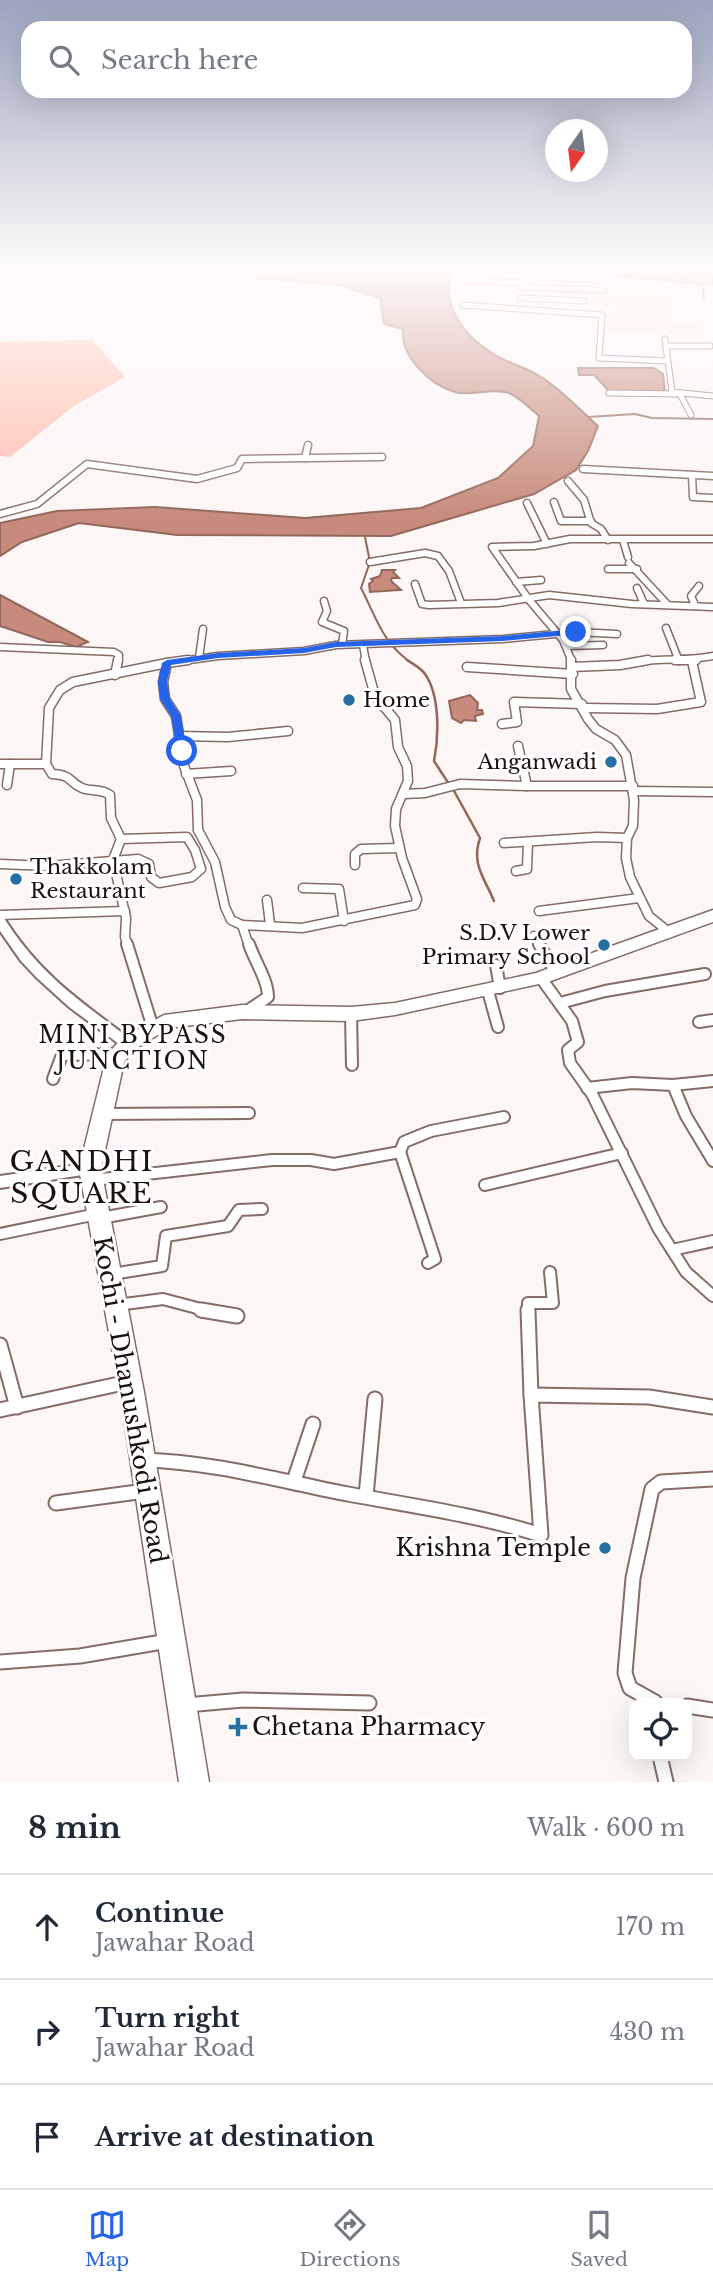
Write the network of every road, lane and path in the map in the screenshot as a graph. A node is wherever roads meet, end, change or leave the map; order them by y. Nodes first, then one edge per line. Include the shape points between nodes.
1 (599, 352) edge
2 (666, 352) edge
3 (667, 361) junction
4 (609, 393) dead end
5 (680, 394) junction
6 (713, 396) edge
7 (691, 415) dead end
8 (308, 445) dead end
9 (305, 457) junction
10 (382, 457) dead end
11 (583, 469) dead end
12 (692, 475) junction
13 (713, 476) edge
14 (568, 481) dead end
15 (713, 498) edge
16 (554, 502) dead end
17 (527, 503) dead end
18 (0, 514) edge
19 (591, 521) junction
20 (713, 539) edge
21 (608, 540) junction
22 (622, 540) junction
23 (547, 544) junction
24 (370, 562) dead end
25 (608, 569) dead end
26 (637, 569) junction
27 (541, 580) dead end
28 (516, 582) junction
29 (415, 584) dead end
30 (699, 586) dead end
31 (636, 588) dead end
32 (527, 597) junction
33 (324, 601) dead end
34 (461, 603) junction
35 (644, 604) junction
36 (667, 604) junction
37 (695, 605) junction
38 (713, 607) edge
39 (666, 628) dead end
40 (203, 629) dead end
41 (558, 633) junction
42 (617, 634) dead end
43 (342, 644) junction
44 (363, 645) junction
45 (603, 645) dead end
46 (0, 646) edge
47 (566, 646) junction
48 (713, 656) edge
49 (199, 658) junction
50 (679, 661) junction
51 (691, 661) junction
52 (167, 663) junction
53 (467, 667) dead end
54 (573, 671) junction
55 (115, 675) junction
56 (583, 706) junction
57 (502, 724) dead end
58 (288, 731) dead end
59 (179, 736) junction
60 (517, 746) dead end
61 (0, 764) edge
62 (10, 764) junction
63 (46, 765) junction
64 (230, 771) dead end
65 (186, 774) junction
66 (7, 785) dead end
67 (527, 786) junction
68 (633, 789) junction
69 (713, 792) edge
70 (404, 794) junction
71 (627, 838) junction
72 (121, 839) junction
73 (528, 842) junction
74 (503, 844) dead end
75 (399, 848) junction
76 (113, 860) junction
77 (0, 864) edge
78 (355, 865) dead end
79 (516, 871) dead end
80 (303, 888) dead end
81 (639, 898) junction
82 (267, 900) dead end
83 (125, 911) junction
84 (539, 911) dead end
85 (0, 915) edge
86 (713, 916) edge
87 (344, 920) junction
88 (0, 921) edge
89 (270, 924) junction
90 (242, 925) junction
91 (670, 933) junction
92 (534, 936) dead end
93 (496, 965) dead end
94 (705, 974) dead end
95 (549, 975) junction
96 (494, 990) junction
97 (560, 1003) junction
98 (242, 1012) junction
99 (351, 1014) junction
100 (713, 1020) edge
101 (699, 1022) dead end
102 (498, 1027) dead end
103 (153, 1028) junction
104 (122, 1049) junction
105 (352, 1065) dead end
106 (53, 1079) dead end
107 (713, 1081) edge
108 (673, 1085) junction
109 (587, 1088) junction
110 (249, 1113) dead end
111 (102, 1114) junction
112 (504, 1117) dead end
113 (400, 1152) junction
114 (622, 1153) junction
115 (713, 1161) edge
116 (92, 1174) junction
117 (0, 1182) edge
118 (485, 1185) dead end
119 (162, 1207) dead end
120 (262, 1209) dead end
121 (99, 1216) junction
122 (0, 1234) edge
123 (713, 1241) edge
124 (671, 1250) junction
125 (428, 1264) dead end
126 (550, 1272) dead end
127 (110, 1275) junction
128 (713, 1296) edge
129 (116, 1305) junction
130 (237, 1316) dead end
131 (0, 1345) edge
132 (2, 1360) edge
133 (130, 1382) junction
134 (531, 1395) junction
135 (376, 1399) dead end
136 (17, 1407) junction
137 (713, 1407) edge
138 (0, 1410) edge
139 (313, 1424) dead end
140 (142, 1461) junction
141 (713, 1479) edge
142 (294, 1480) junction
143 (147, 1491) junction
144 (366, 1496) junction
145 (56, 1503) dead end
146 (170, 1640) junction
147 (0, 1662) edge
148 (649, 1698) edge
149 (369, 1703) dead end
150 (181, 1705) junction
151 (692, 1707) edge
152 (713, 1710) edge
153 (661, 1761) edge
154 (194, 1782) edge
155 (666, 1782) edge

1 - 3 street via 599,358
2 - 3 street
3 - 5 street via 672,392
4 - 5 street
5 - 6 street
5 - 7 street
8 - 9 street
9 - 10 street
9 - 18 street via 242,459 237,468 197,479 87,464 45,502
11 - 12 street
12 - 13 street
12 - 15 street via 693,497
14 - 19 street via 580,491
16 - 19 street via 561,521
17 - 23 street
19 - 21 street
20 - 22 street
21 - 22 street
21 - 23 street
22 - 26 street via 628,560
23 - 28 street via 492,547
24 - 34 street via 425,553 438,556
25 - 26 street
26 - 36 street
27 - 28 street
28 - 32 street
29 - 34 street via 422,604
30 - 37 street via 691,596
31 - 35 street
32 - 34 street
32 - 35 street via 575,596
32 - 41 street
33 - 43 street via 327,611 322,622 344,631
35 - 36 street
36 - 37 street
37 - 38 street
39 - 50 street
40 - 49 street
41 - 42 street
41 - 44 street
41 - 47 street
43 - 44 street
43 - 49 street
44 - 70 street via 371,688 396,722 398,749 410,784
45 - 47 street
46 - 55 street via 114,652 119,655
47 - 54 street
48 - 51 street
49 - 52 street
50 - 51 street
50 - 54 street
51 - 56 street via 701,702 657,709
52 - 55 street
52 - 59 street via 165,699 176,716
53 - 54 street
54 - 56 street via 572,688
55 - 63 street via 73,682 51,698
56 - 57 street via 516,701 517,722
56 - 68 street via 596,729 615,740 626,755
58 - 59 street
59 - 65 street
60 - 67 street
61 - 62 street
62 - 63 street
62 - 66 street
63 - 72 street via 52,774 67,775 81,788 110,795 113,825
64 - 65 street
65 - 90 street via 197,800 198,830 215,862 225,907 231,920
67 - 68 street
67 - 70 street via 460,784
68 - 69 street
68 - 71 street via 633,826
70 - 75 street via 395,815
71 - 73 street
71 - 81 street via 626,858
72 - 76 street
72 - 76 street via 187,837 201,869 192,877 159,883 150,877 149,864 138,859
73 - 74 street
73 - 79 street via 527,869
75 - 78 street via 361,849 355,854
75 - 87 street via 417,899 415,905
76 - 77 street via 48,866
76 - 83 street
80 - 87 street via 340,889
81 - 84 street
81 - 91 street via 649,916
82 - 89 street
83 - 85 street
83 - 103 street via 125,937
86 - 91 highway
87 - 89 street via 299,928
88 - 104 main road via 29,964
89 - 90 street
90 - 98 street via 257,969 268,984 268,997
91 - 95 highway
92 - 95 street
93 - 96 street
94 - 97 street
95 - 96 highway
95 - 97 street
96 - 99 highway
96 - 102 street
97 - 109 street via 578,1042 568,1050 570,1063
98 - 99 highway
98 - 103 highway via 177,1020
99 - 105 street
100 - 101 street
103 - 104 highway
104 - 106 street via 59,1056
104 - 111 highway, Kochi - Dhanushkodi Road
107 - 108 street
108 - 109 street
108 - 115 street
109 - 114 street
110 - 111 street
111 - 116 highway, Kochi - Dhanushkodi Road
112 - 113 street via 431,1131 404,1142
113 - 116 street via 334,1164 272,1160
113 - 125 street via 435,1259
114 - 118 street
114 - 124 street
116 - 117 main road
116 - 121 highway, Kochi - Dhanushkodi Road
119 - 121 street
120 - 127 street via 239,1210 228,1226 166,1236 162,1266
121 - 122 street
121 - 127 highway, Kochi - Dhanushkodi Road
123 - 124 street
124 - 128 street via 686,1272
126 - 134 street via 553,1303 528,1303
127 - 129 highway, Kochi - Dhanushkodi Road
129 - 130 street via 167,1299
129 - 133 highway, Kochi - Dhanushkodi Road
131 - 132 street
132 - 136 street
133 - 136 street
133 - 140 highway, Kochi - Dhanushkodi Road
134 - 137 street via 649,1397
134 - 144 street via 541,1535 438,1508
135 - 144 street
136 - 138 street
139 - 142 street
140 - 142 street via 169,1460
140 - 143 highway, Kochi - Dhanushkodi Road
141 - 148 street via 661,1482 652,1489 634,1578 625,1673 630,1688
142 - 144 street
143 - 145 street
143 - 146 highway, Kochi - Dhanushkodi Road
146 - 147 street via 80,1656
146 - 150 highway, Kochi - Dhanushkodi Road
149 - 150 street via 243,1700
150 - 154 highway, Kochi - Dhanushkodi Road
151 - 152 street
153 - 155 street

